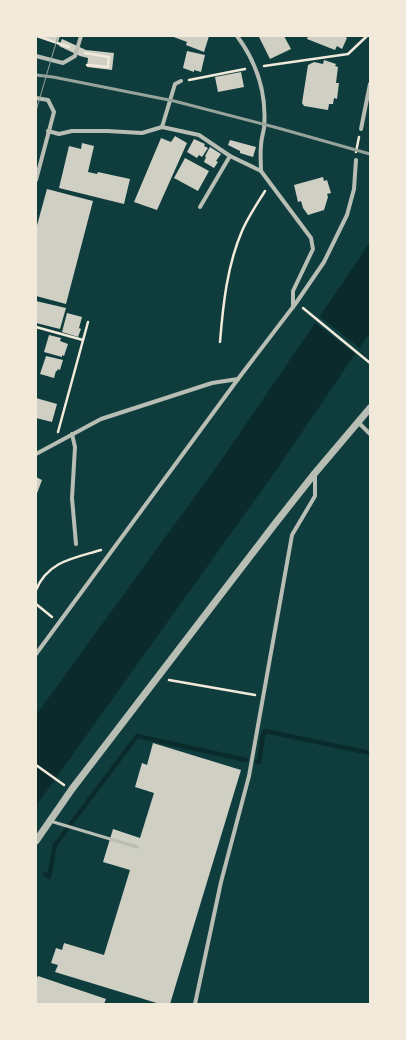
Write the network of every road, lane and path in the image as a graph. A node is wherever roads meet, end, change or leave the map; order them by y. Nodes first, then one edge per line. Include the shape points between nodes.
1 (80, 36) edge
2 (237, 36) edge
3 (367, 36) edge
4 (36, 56) edge
5 (109, 57) dead end
6 (87, 65) dead end
7 (255, 67) junction
8 (181, 81) joint
9 (370, 84) edge
10 (36, 98) edge
11 (162, 127) junction
12 (361, 129) joint
13 (48, 131) junction
14 (230, 156) junction
15 (356, 160) joint
16 (261, 171) junction
17 (36, 180) edge
18 (270, 182) junction
19 (200, 207) dead end
20 (300, 305) dead end
21 (293, 307) junction
22 (88, 322) dead end
23 (36, 327) edge
24 (83, 340) junction
25 (220, 342) dead end
26 (370, 363) edge
27 (238, 379) junction
28 (370, 408) edge
29 (358, 422) junction
30 (72, 434) junction
31 (370, 434) edge
32 (54, 444) junction
33 (36, 454) edge
34 (315, 473) junction
35 (76, 544) dead end
36 (103, 550) dead end
37 (36, 590) edge
38 (36, 604) edge
39 (52, 617) dead end
40 (36, 654) edge
41 (168, 680) dead end
42 (264, 696) junction
43 (36, 765) edge
44 (64, 785) dead end
45 (50, 821) junction
46 (36, 841) edge
47 (137, 847) dead end
48 (195, 1004) edge

1 - 4 street via 75,56 63,63
2 - 7 street
3 - 7 path via 348,54
5 - 6 path via 108,67
7 - 8 path
7 - 16 street via 262,89 264,110
8 - 11 street via 175,84
9 - 12 street
10 - 13 street via 48,100 54,112
11 - 13 street via 142,133 72,131 59,134
11 - 14 street via 199,135
12 - 15 path
13 - 17 street
14 - 16 street
14 - 19 street
15 - 21 street via 354,189 347,215 324,262
16 - 18 street
18 - 21 street via 311,238 313,249 294,291
18 - 25 path via 239,240 228,276
20 - 26 path
21 - 27 street
22 - 24 path
23 - 24 path
24 - 32 path
27 - 30 street via 212,383 109,417
27 - 40 street
28 - 29 street
29 - 31 street
29 - 34 street
30 - 32 street
30 - 35 street via 75,447 72,498
32 - 33 street
34 - 42 street via 315,496 292,535
34 - 45 street
36 - 37 path via 56,564
38 - 39 path
41 - 42 path
42 - 48 street via 249,776 221,882
43 - 44 path
45 - 46 street
45 - 47 lane

